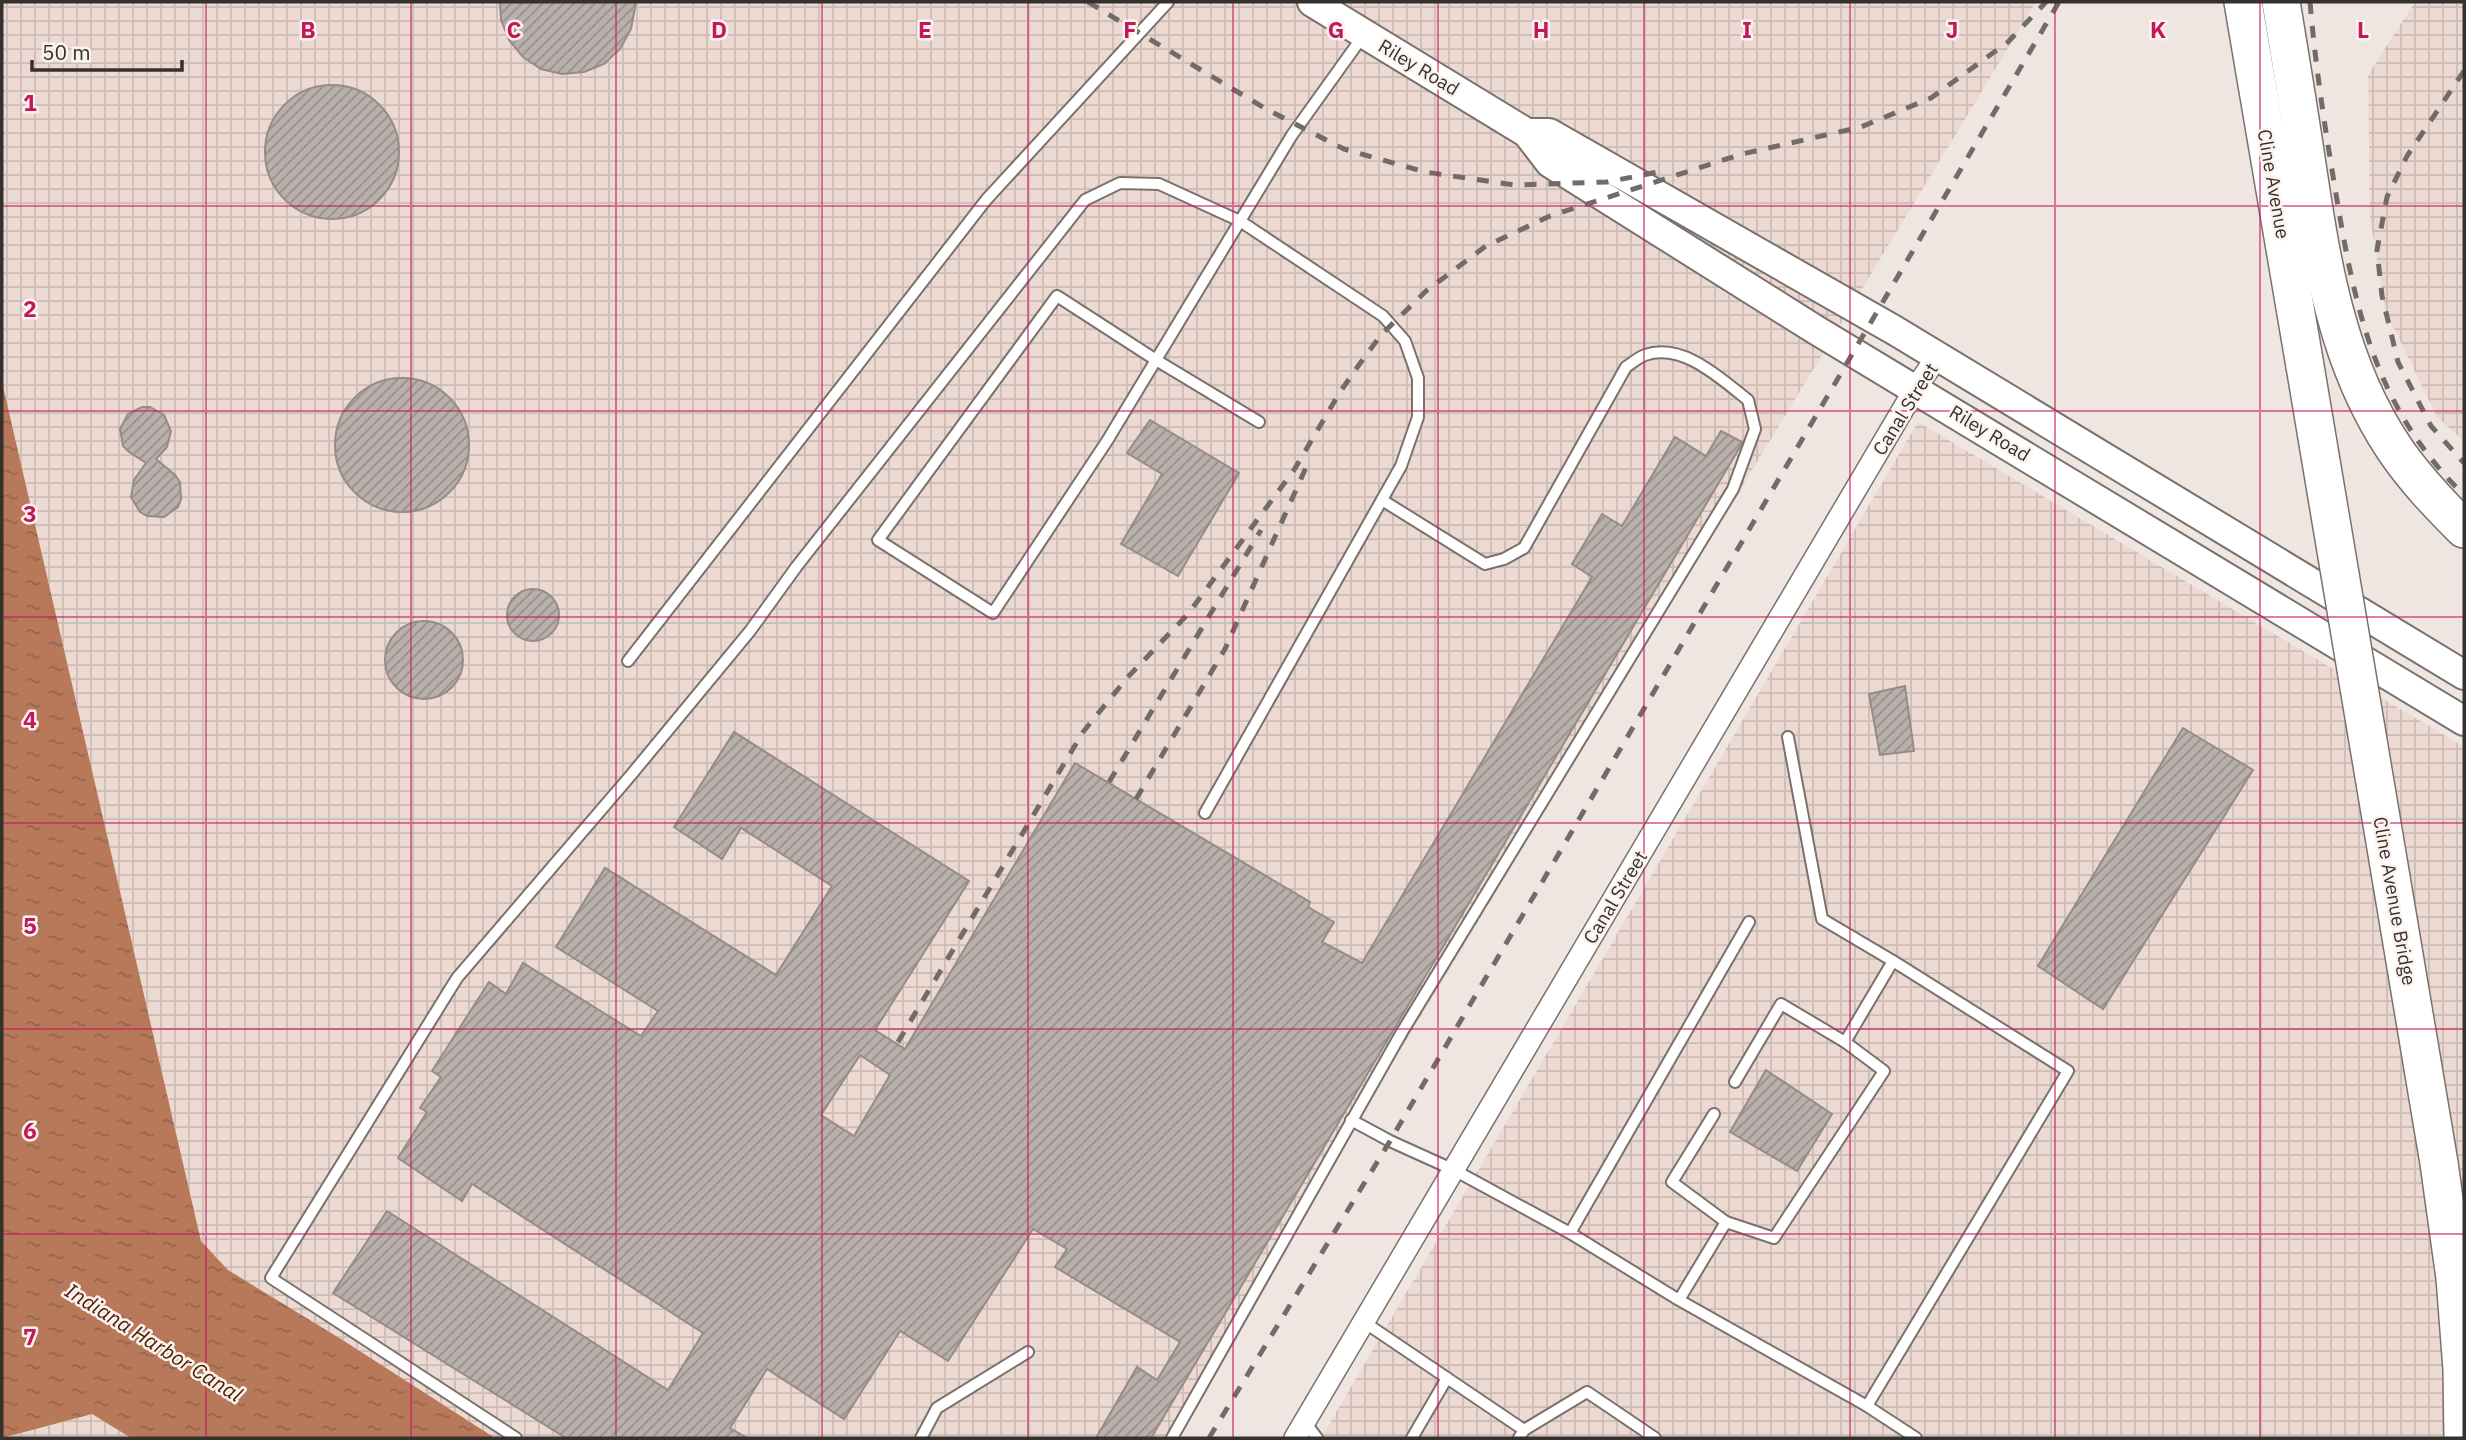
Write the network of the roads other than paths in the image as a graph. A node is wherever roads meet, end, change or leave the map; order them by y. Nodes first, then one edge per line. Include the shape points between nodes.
1 (1168, 2) edge
2 (1312, 2) edge
3 (2243, 2) edge
4 (2281, 2) edge
5 (1365, 34) junction
6 (1527, 133) junction
7 (1240, 221) junction
8 (1937, 357) junction
9 (1156, 360) junction
10 (2305, 366) joint
11 (1915, 389) junction
12 (1259, 422) dead end
13 (1382, 500) junction
14 (2464, 529) edge
15 (628, 661) dead end
16 (2464, 675) edge
17 (2464, 721) edge
18 (1788, 737) dead end
19 (1205, 813) dead end
20 (1749, 922) dead end
21 (1893, 961) junction
22 (1845, 1042) junction
23 (1735, 1082) dead end
24 (1714, 1114) dead end
25 (1351, 1120) junction
26 (1454, 1170) junction
27 (1726, 1222) junction
28 (1570, 1233) junction
29 (1679, 1300) junction
30 (1364, 1322) junction
31 (1028, 1352) dead end
32 (1447, 1378) junction
33 (1867, 1406) junction
34 (1306, 1433) edge
35 (1521, 1434) edge
36 (516, 1438) edge
37 (921, 1438) edge
38 (1172, 1438) edge
39 (1412, 1438) edge
40 (1655, 1438) edge
41 (1916, 1438) edge
42 (2463, 1438) edge

1 - 15 lane via 986,200
2 - 5 main road, Riley Road
3 - 10 highway, Cline Avenue
4 - 14 highway via 2337,326 2393,447
5 - 6 main road, Riley Road
5 - 7 lane via 1292,135
6 - 8 main road, Riley Road via 1549,133
6 - 11 main road, Riley Road via 1545,158 1560,169
7 - 9 lane
7 - 13 lane via 1383,316 1405,341 1418,378 1418,417 1401,466
7 - 36 lane via 1159,184 1119,183 1085,200 750,631 457,978 271,1278
8 - 11 street, Canal Street
8 - 16 main road, Riley Road
9 - 9 lane via 993,613 877,540 1058,296
9 - 12 lane
10 - 42 highway, Cline Avenue Bridge, bridge via 2441,1175 2455,1278
11 - 17 main road, Riley Road
11 - 26 street, Canal Street
13 - 19 lane
13 - 25 lane via 1485,564 1524,548 1626,366 1645,355 1671,353 1702,365 1748,400 1755,429 1733,489
18 - 21 lane via 1822,919
20 - 28 lane
21 - 22 lane
21 - 33 lane via 2068,1071
22 - 23 lane via 1781,1004
22 - 27 lane via 1884,1071 1774,1238
24 - 27 lane via 1672,1182
25 - 26 lane
25 - 38 lane
26 - 28 lane
26 - 30 street, Canal Street
27 - 29 lane
28 - 29 lane
29 - 33 lane
30 - 32 lane
30 - 34 street, Canal Street
31 - 37 lane via 937,1408
32 - 35 lane
32 - 39 lane
33 - 41 lane
35 - 40 lane via 1587,1392

